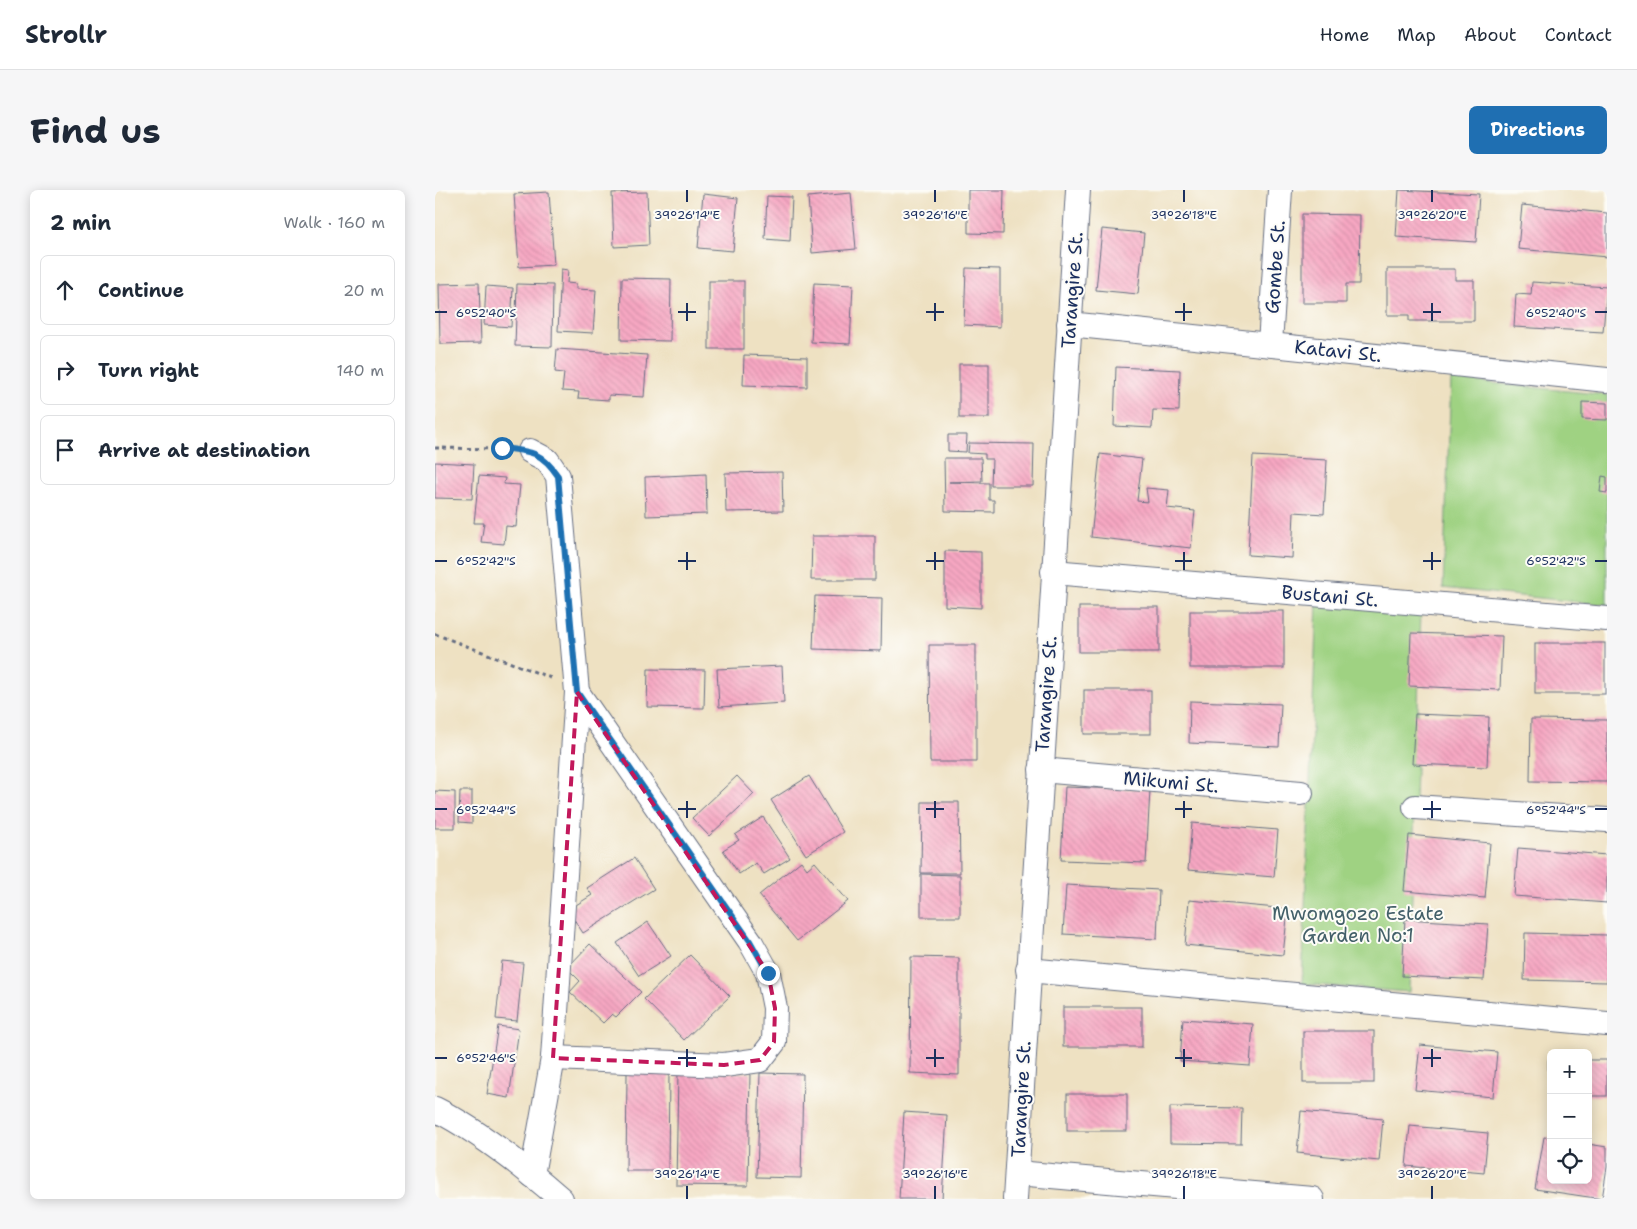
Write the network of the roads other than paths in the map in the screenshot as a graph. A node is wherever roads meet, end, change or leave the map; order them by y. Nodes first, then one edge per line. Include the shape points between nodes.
1 (1078, 190) edge
2 (1281, 190) edge
3 (1069, 324) junction
4 (1270, 344) junction
5 (1607, 380) edge
6 (530, 451) road end
7 (1053, 572) junction
8 (1607, 619) edge
9 (577, 692) junction
10 (1041, 770) junction
11 (1301, 793) dead end
12 (1415, 807) dead end
13 (1607, 820) edge
14 (1028, 970) junction
15 (1607, 1024) edge
16 (553, 1058) junction
17 (435, 1109) edge
18 (1017, 1173) junction
19 (532, 1174) junction
20 (561, 1199) edge
21 (1015, 1199) edge
22 (1312, 1199) edge

1 - 3 street, Tarangire St.
2 - 4 street, Gombe St.
3 - 4 street, Katavi St.
3 - 7 street, Tarangire St.
4 - 5 street, Katavi St.
6 - 9 street via 547,460 558,476
7 - 8 street, Bustani St.
7 - 10 street, Tarangire St.
9 - 16 street
9 - 16 street via 750,941 768,973 775,1008 774,1042 760,1060 724,1065
10 - 11 street, Mikumi St.
10 - 14 street, Tarangire St.
12 - 13 street
14 - 15 street
14 - 18 street, Tarangire St.
16 - 19 street
17 - 19 street
18 - 21 street, Tarangire St.
18 - 22 street
19 - 20 street

